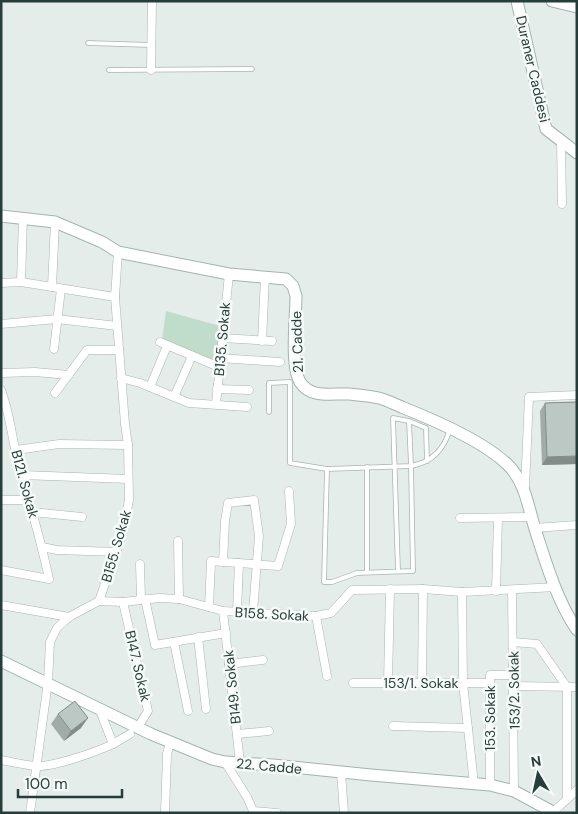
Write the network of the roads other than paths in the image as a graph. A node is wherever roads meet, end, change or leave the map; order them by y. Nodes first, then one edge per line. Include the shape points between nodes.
1 (152, 1) edge
2 (517, 1) edge
3 (552, 1) edge
4 (577, 8) edge
5 (88, 43) dead end
6 (151, 45) junction
7 (252, 69) dead end
8 (109, 70) dead end
9 (151, 70) junction
10 (560, 140) junction
11 (577, 152) edge
12 (562, 204) dead end
13 (1, 216) edge
14 (23, 217) junction
15 (55, 222) junction
16 (118, 252) junction
17 (229, 274) junction
18 (265, 277) junction
19 (21, 282) junction
20 (1, 283) edge
21 (52, 287) junction
22 (60, 289) junction
23 (115, 297) junction
24 (57, 319) junction
25 (1, 324) edge
26 (117, 326) junction
27 (222, 338) junction
28 (262, 341) junction
29 (272, 342) dead end
30 (54, 349) dead end
31 (119, 350) junction
32 (192, 356) junction
33 (280, 362) dead end
34 (220, 363) junction
35 (1, 373) edge
36 (69, 375) junction
37 (121, 378) junction
38 (150, 387) junction
39 (218, 389) junction
40 (1, 390) edge
41 (249, 390) dead end
42 (55, 393) dead end
43 (577, 395) edge
44 (174, 397) junction
45 (216, 404) junction
46 (247, 407) dead end
47 (269, 412) dead end
48 (409, 421) junction
49 (450, 429) junction
50 (128, 445) junction
51 (16, 450) junction
52 (427, 461) junction
53 (394, 466) junction
54 (411, 466) junction
55 (367, 467) junction
56 (328, 469) junction
57 (22, 475) junction
58 (128, 479) junction
59 (524, 490) junction
60 (289, 491) dead end
61 (1, 500) edge
62 (28, 500) junction
63 (32, 512) junction
64 (82, 517) dead end
65 (460, 518) dead end
66 (498, 518) junction
67 (533, 522) junction
68 (577, 525) edge
69 (178, 542) dead end
70 (42, 547) junction
71 (116, 552) junction
72 (223, 562) junction
73 (239, 563) junction
74 (140, 564) dead end
75 (256, 564) junction
76 (1, 570) edge
77 (398, 571) junction
78 (367, 572) junction
79 (556, 587) junction
80 (390, 589) junction
81 (422, 589) junction
82 (512, 590) junction
83 (496, 591) junction
84 (462, 592) junction
85 (179, 599) junction
86 (143, 600) junction
87 (100, 602) junction
88 (123, 602) junction
89 (1, 605) edge
90 (209, 607) junction
91 (223, 611) junction
92 (237, 612) junction
93 (253, 612) junction
94 (316, 616) junction
95 (69, 617) junction
96 (577, 630) edge
97 (226, 633) junction
98 (198, 638) junction
99 (174, 642) junction
100 (513, 642) junction
101 (263, 660) dead end
102 (1, 661) edge
103 (229, 664) junction
104 (513, 675) junction
105 (327, 676) dead end
106 (48, 682) junction
107 (353, 683) dead end
108 (388, 683) junction
109 (422, 683) junction
110 (463, 683) junction
111 (490, 683) junction
112 (514, 686) junction
113 (567, 687) junction
114 (577, 687) edge
115 (99, 708) junction
116 (206, 709) dead end
117 (188, 711) dead end
118 (393, 726) dead end
119 (468, 728) junction
120 (134, 731) junction
121 (269, 731) dead end
122 (237, 734) junction
123 (170, 742) junction
124 (113, 744) junction
125 (1, 760) edge
126 (225, 762) junction
127 (240, 763) junction
128 (37, 766) junction
129 (341, 772) junction
130 (474, 784) junction
131 (490, 785) junction
132 (577, 790) edge
133 (514, 791) junction
134 (567, 799) junction
135 (254, 812) edge
136 (553, 812) edge
137 (30, 813) edge
138 (166, 813) edge
139 (277, 813) edge
140 (344, 813) edge

1 - 6 street
2 - 10 main road, Duraner Caddesi via 546,129
3 - 4 main road
5 - 6 lane
6 - 9 street
7 - 9 lane
8 - 9 lane
10 - 11 main road, Duraner Caddesi
10 - 12 street
13 - 14 main road, 21. Cadde
14 - 15 main road, 21. Cadde
14 - 19 street
15 - 16 main road, 21. Cadde
15 - 21 street
16 - 17 main road, 21. Cadde
16 - 23 street, B155. Sokak
17 - 18 main road, 21. Cadde
17 - 27 street, B135. Sokak
18 - 28 street
18 - 49 main road, 21. Cadde via 286,279 293,286 296,296 296,375 302,384 312,392 324,395 380,398
19 - 20 street
19 - 21 street
21 - 22 street
22 - 23 street
22 - 24 street
23 - 26 street, B155. Sokak
24 - 25 street
24 - 26 street
24 - 30 street
26 - 31 street, B155. Sokak
27 - 28 street
27 - 34 street, B135. Sokak
28 - 29 street
31 - 36 street via 87,350
31 - 37 street, B155. Sokak
32 - 34 street
32 - 38 street via 163,344
32 - 44 street
33 - 34 street
34 - 39 street, B135. Sokak
35 - 36 street
36 - 42 street
37 - 38 street
37 - 50 street, B155. Sokak
38 - 44 street
39 - 41 street
39 - 45 street, B135. Sokak
40 - 51 street, B121. Sokak
43 - 59 street via 529,397
44 - 45 street via 189,403
45 - 46 street
47 - 56 lane via 268,383 290,382 290,463
48 - 52 lane via 426,428
48 - 53 lane via 393,418
48 - 54 lane
49 - 52 lane via 440,451
49 - 59 main road, 21. Cadde via 477,442 507,464
50 - 51 street via 58,444
50 - 58 street, B155. Sokak
51 - 57 street, B121. Sokak
52 - 54 lane
53 - 54 lane
53 - 55 lane
53 - 77 lane
54 - 77 lane via 413,571
55 - 56 lane
55 - 78 lane
56 - 78 lane via 324,582
57 - 58 street
57 - 62 street, B121. Sokak
58 - 71 street, B155. Sokak via 129,500
59 - 67 main road, 21. Cadde
60 - 75 street via 291,524 278,566
61 - 62 street
62 - 63 street, B121. Sokak
63 - 64 street
63 - 70 street, B121. Sokak
65 - 66 street
66 - 67 street
66 - 83 street
67 - 68 street
67 - 79 main road, 21. Cadde
69 - 85 street
70 - 71 street
70 - 76 street, B121. Sokak via 49,579
71 - 87 street, B155. Sokak
72 - 73 street
72 - 75 street via 228,503 254,500 259,536
72 - 90 street via 211,561
73 - 75 street
73 - 92 street
74 - 86 street
75 - 93 street
77 - 78 lane
79 - 82 street, B158. Sokak
79 - 96 main road, 21. Cadde via 567,616
80 - 81 street, B158. Sokak
80 - 94 street, B158. Sokak via 352,590 331,613
80 - 108 street
81 - 84 street, B158. Sokak
81 - 109 street
82 - 83 street, B158. Sokak
82 - 100 street, 153/2. Sokak
83 - 84 street, B158. Sokak
84 - 110 street
85 - 86 street, B158. Sokak
85 - 90 street, B158. Sokak
86 - 88 street, B158. Sokak
86 - 99 street via 155,645
87 - 88 street, B158. Sokak
87 - 95 street
88 - 120 street, B147. Sokak via 148,711
89 - 95 street
90 - 91 street, B158. Sokak
91 - 92 street, B158. Sokak
91 - 97 street, B149. Sokak
92 - 93 street, B158. Sokak
93 - 94 street, B158. Sokak
94 - 105 street
95 - 106 street via 57,628 50,642
97 - 98 street
97 - 103 street, B149. Sokak
98 - 99 street
98 - 116 street
99 - 117 street
100 - 104 street, 153/2. Sokak
100 - 113 street via 537,644
101 - 103 street
102 - 106 main road, 22. Cadde
103 - 122 street, B149. Sokak
104 - 111 street, 153. Sokak via 490,675
104 - 112 street, 153/2. Sokak
106 - 115 main road, 22. Cadde
106 - 128 street
107 - 108 street, 153/1. Sokak
108 - 109 street, 153/1. Sokak
109 - 110 street, 153/1. Sokak
110 - 111 street, 153/1. Sokak
110 - 119 street
111 - 131 street, 153. Sokak
112 - 113 street
112 - 133 street, 153/2. Sokak
113 - 114 street
113 - 134 street
115 - 120 main road, 22. Cadde
115 - 124 street
118 - 119 street
119 - 130 street
120 - 123 main road, 22. Cadde
120 - 124 street
121 - 122 street
122 - 127 street, B149. Sokak
123 - 126 main road, 22. Cadde
123 - 138 street
124 - 128 street via 98,752
125 - 128 street
126 - 127 main road, 22. Cadde
126 - 135 street
127 - 129 main road, 22. Cadde
128 - 137 street
129 - 130 main road, 22. Cadde
129 - 140 street
130 - 131 main road, 22. Cadde
131 - 133 main road, 22. Cadde
132 - 134 street
133 - 136 main road, 22. Cadde
134 - 136 street
135 - 139 street

